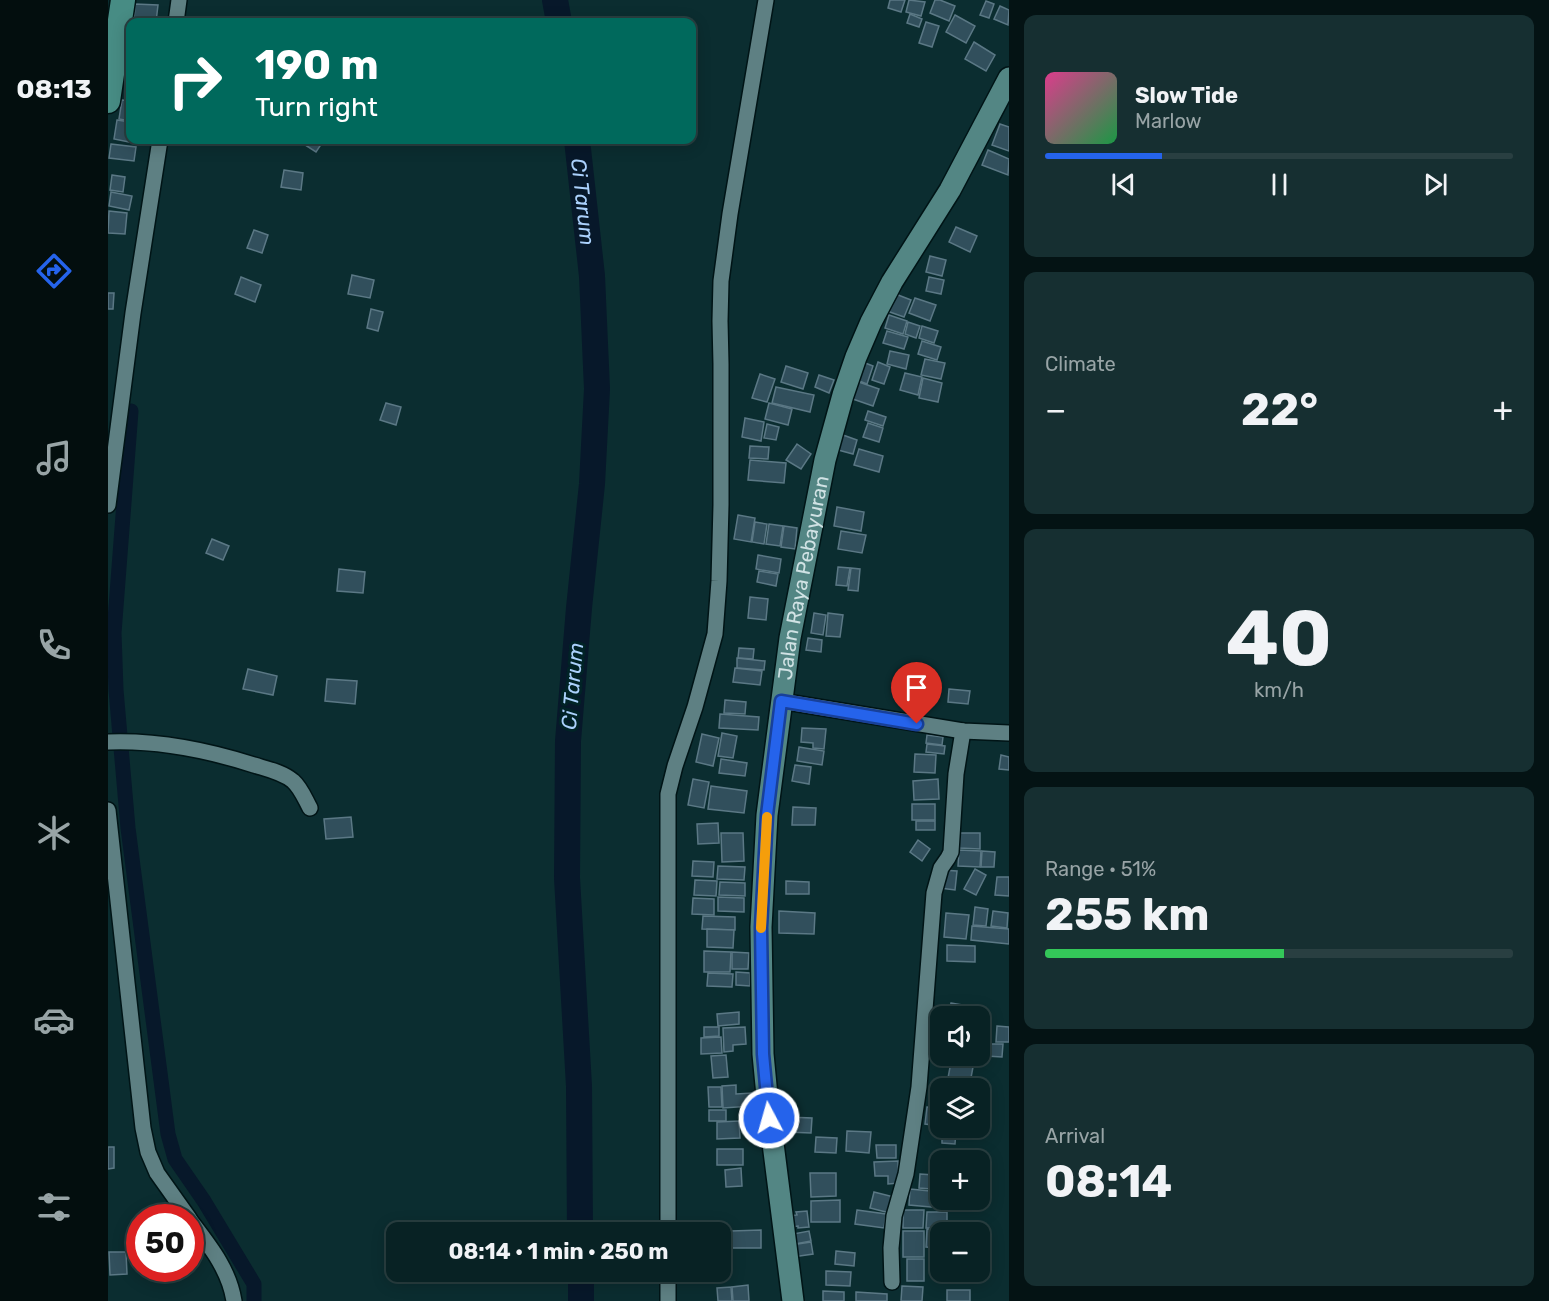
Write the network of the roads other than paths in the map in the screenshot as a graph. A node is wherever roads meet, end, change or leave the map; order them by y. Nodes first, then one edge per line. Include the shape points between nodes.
1 (123, 0) edge
2 (179, 0) edge
3 (766, 0) edge
4 (177, 18) edge
5 (1009, 78) edge
6 (108, 101) edge
7 (159, 144) edge
8 (108, 505) edge
9 (781, 701) junction
10 (963, 731) junction
11 (1009, 733) edge
12 (111, 742) edge
13 (310, 808) dead end
14 (108, 810) edge
15 (179, 1204) edge
16 (668, 1222) edge
17 (204, 1238) edge
18 (668, 1282) edge
19 (892, 1282) dead end
20 (234, 1301) edge
21 (668, 1301) edge
22 (793, 1301) edge

1 - 6 main road
2 - 4 street
3 - 16 street via 721,281 721,505 715,634 668,794
5 - 9 main road, Jalan Raya Pebayuran via 951,190 871,322 843,394 825,460
7 - 8 street
9 - 10 street
9 - 22 main road, Jalan Raya Pebayuran via 767,815 761,927 763,1054
10 - 11 street
10 - 19 street via 951,852 940,868 934,892 919,1087 906,1174 894,1216
12 - 13 street via 196,749 270,769 293,781
14 - 15 street via 145,1136 157,1173
17 - 20 street via 224,1269
18 - 21 street

